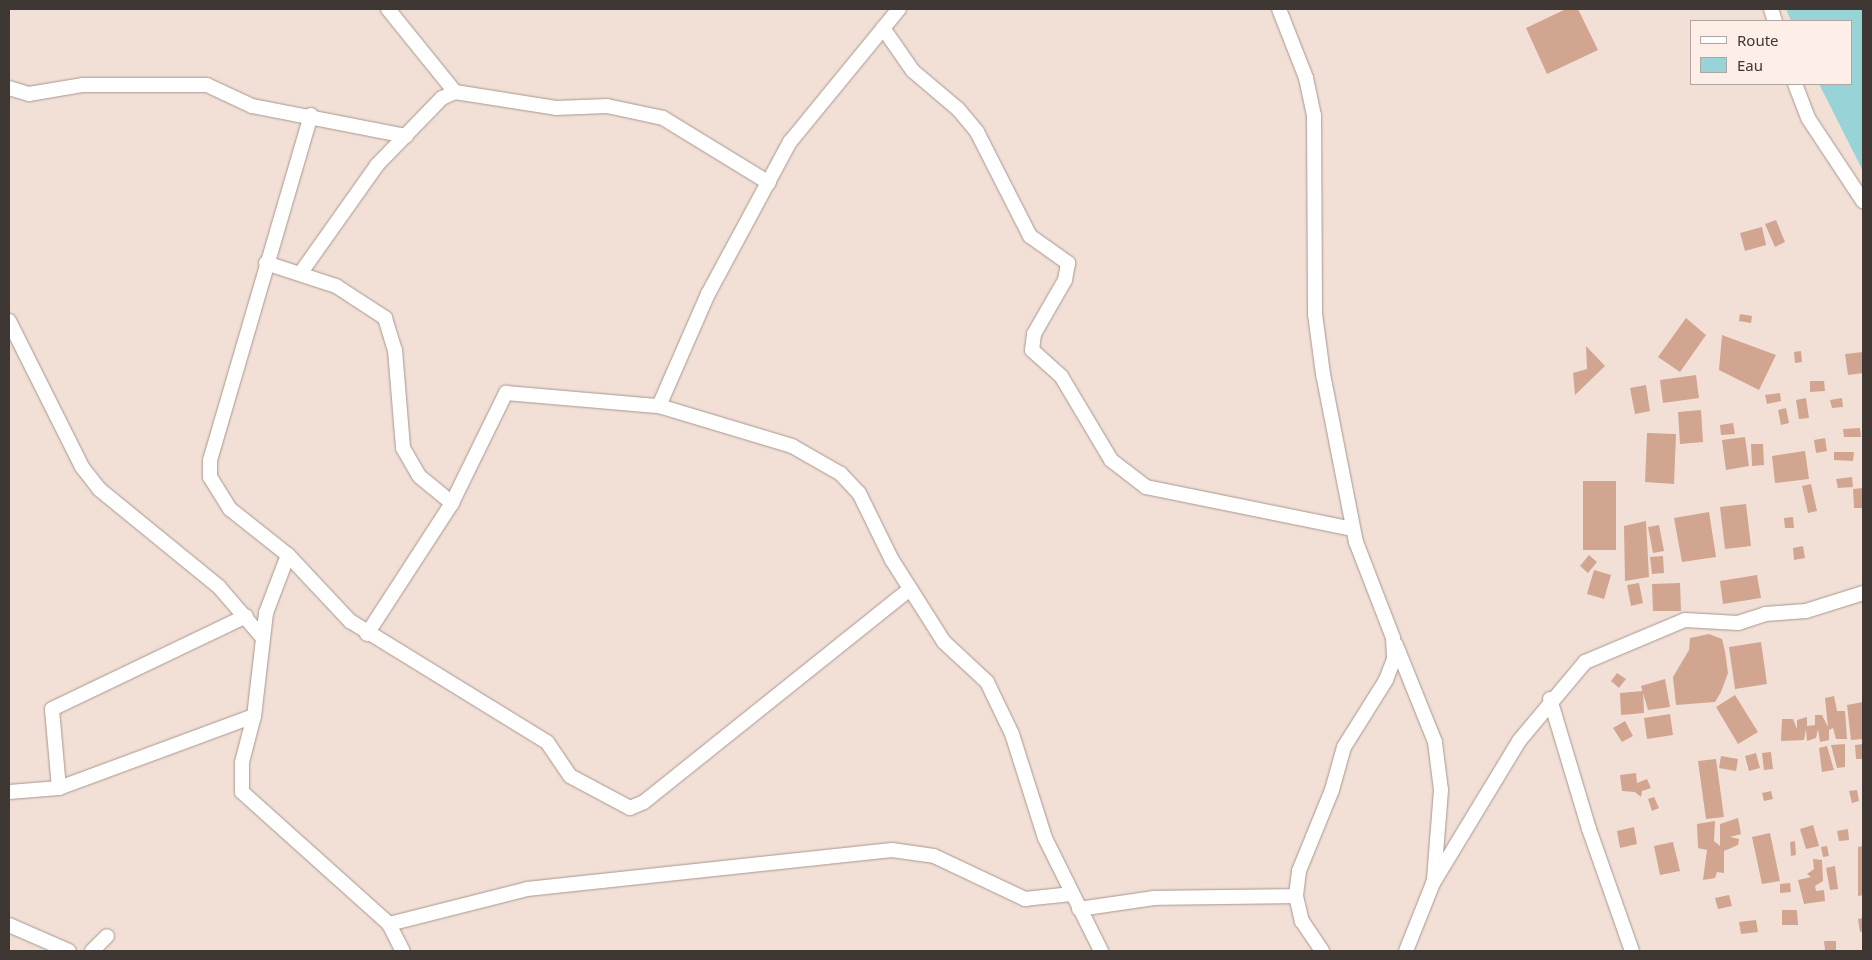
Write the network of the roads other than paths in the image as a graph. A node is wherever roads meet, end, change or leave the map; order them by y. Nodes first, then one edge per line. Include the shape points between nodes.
1 (388, 9) edge
2 (899, 9) edge
3 (1279, 9) edge
4 (883, 28) junction
5 (1795, 85) edge
6 (9, 88) edge
7 (455, 92) junction
8 (311, 115) junction
9 (406, 136) junction
10 (769, 183) junction
11 (1863, 201) edge
12 (266, 263) junction
13 (302, 271) junction
14 (9, 321) edge
15 (660, 406) junction
16 (452, 503) junction
17 (1353, 529) junction
18 (288, 555) junction
19 (910, 589) junction
20 (1863, 593) edge
21 (246, 616) junction
22 (367, 634) junction
23 (262, 637) junction
24 (1394, 638) junction
25 (1550, 699) junction
26 (254, 716) junction
27 (59, 788) junction
28 (9, 792) edge
29 (1433, 883) junction
30 (1072, 894) junction
31 (1296, 896) junction
32 (1079, 909) junction
33 (389, 924) junction
34 (9, 925) edge
35 (107, 936) dead end
36 (68, 951) edge
37 (92, 951) edge
38 (402, 951) edge
39 (1101, 951) edge
40 (1322, 951) edge
41 (1406, 951) edge
42 (1632, 951) edge

1 - 7 street
2 - 4 street
3 - 17 street via 1306,78 1314,115 1315,314
4 - 10 street via 790,142
4 - 17 street via 913,71 958,109 977,132 1030,236 1068,263 1065,280 1034,334 1032,350 1061,376 1110,460 1146,488
5 - 11 street via 1808,118
6 - 8 street via 29,94 83,85 207,85 252,106
7 - 9 street via 442,98
7 - 10 street via 556,108 607,106 663,118
8 - 9 street
8 - 12 street
9 - 13 street via 364,181
10 - 15 street via 696,319
12 - 13 street
12 - 18 street via 210,460 210,477 230,509
13 - 16 street via 363,300 385,318 395,350 403,448 419,476
14 - 21 street via 82,467 99,489 218,587
15 - 16 street via 506,393
15 - 19 street via 792,446 841,474 871,512
16 - 22 street
17 - 24 street
18 - 22 street
18 - 23 street via 272,591
19 - 22 street via 644,802 630,808 570,776 547,742 537,735
19 - 30 street via 944,642 988,682 1000,703 1045,838
20 - 25 street via 1806,611 1765,614 1738,622 1685,620 1585,662
21 - 23 street
21 - 27 street via 52,709
23 - 26 street
24 - 29 street via 1435,742 1440,790
24 - 31 street via 1394,659 1386,680 1344,747 1332,790 1299,871
25 - 29 street
25 - 42 street via 1589,829
26 - 27 street
26 - 33 street via 240,780 247,800
27 - 28 street
29 - 41 street
30 - 32 street
30 - 33 street via 1025,899 934,856 892,850 527,889
31 - 32 street via 1154,898
31 - 40 street via 1302,921
32 - 39 street
33 - 38 street
34 - 36 street
35 - 37 street

